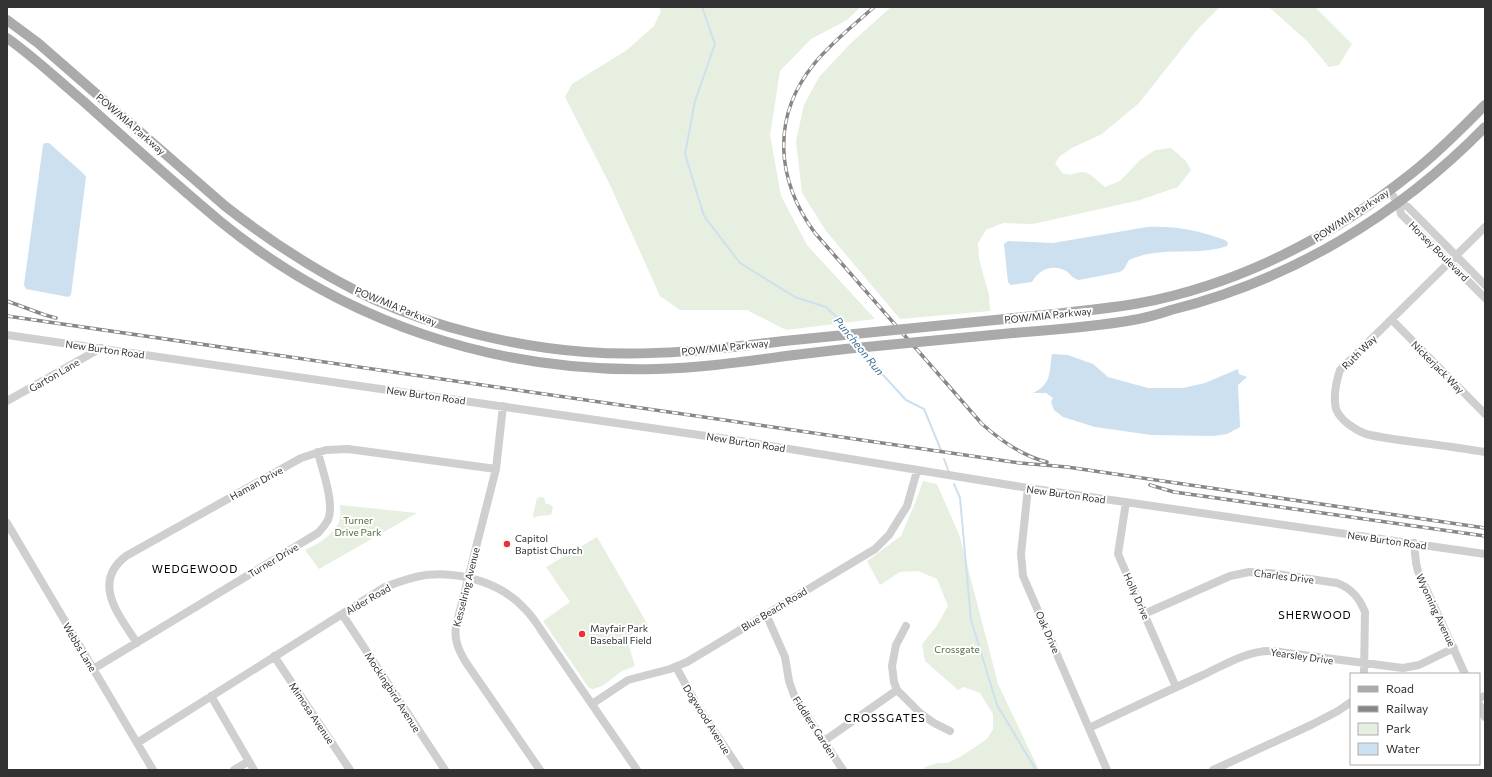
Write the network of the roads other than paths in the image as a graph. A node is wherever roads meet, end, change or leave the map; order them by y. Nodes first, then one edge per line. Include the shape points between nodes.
1 (7, 20) edge
2 (7, 38) edge
3 (1485, 105) edge
4 (1485, 127) edge
5 (1389, 191) junction
6 (1398, 202) junction
7 (1485, 227) edge
8 (1456, 256) junction
9 (1450, 263) junction
10 (1485, 285) edge
11 (1485, 298) edge
12 (1392, 320) junction
13 (7, 335) edge
14 (101, 348) junction
15 (7, 401) edge
16 (503, 406) junction
17 (1485, 414) edge
18 (318, 452) junction
19 (1485, 452) edge
20 (496, 469) junction
21 (917, 471) junction
22 (1028, 488) junction
23 (1126, 502) junction
24 (7, 523) edge
25 (1414, 544) junction
26 (1485, 554) edge
27 (468, 578) junction
28 (342, 614) junction
29 (766, 614) junction
30 (1144, 614) junction
31 (906, 626) dead end
32 (137, 643) junction
33 (1454, 648) junction
34 (274, 656) junction
35 (1365, 664) junction
36 (676, 667) junction
37 (94, 669) junction
38 (1364, 673) edge
39 (1466, 673) edge
40 (1176, 687) junction
41 (897, 690) junction
42 (211, 696) junction
43 (1350, 703) edge
44 (592, 704) junction
45 (1480, 706) edge
46 (1485, 717) edge
47 (1089, 728) junction
48 (950, 731) dead end
49 (824, 741) junction
50 (137, 742) junction
51 (249, 761) junction
52 (153, 770) edge
53 (234, 770) edge
54 (254, 770) edge
55 (350, 770) edge
56 (445, 770) edge
57 (540, 770) edge
58 (637, 770) edge
59 (740, 770) edge
60 (843, 770) edge
61 (1107, 770) edge
62 (1214, 770) edge

1 - 5 main road, POW/MIA Parkway, bridge via 38,43 219,201 255,230 316,269 373,299 438,324 546,348 586,352 666,353 1098,310 1140,303 1228,279 1271,261 1313,240
2 - 6 main road, POW/MIA Parkway, bridge via 243,239 315,286 393,324 464,348 568,366 618,369 691,368 852,348 1082,328 1134,320 1217,298 1254,284 1321,252
3 - 5 main road, POW/MIA Parkway via 1445,145
4 - 6 main road, POW/MIA Parkway
5 - 6 street, Horsey Boulevard
6 - 8 street, Horsey Boulevard via 1408,207
6 - 9 street, Horsey Boulevard via 1401,214
7 - 8 street, Ruth Way
8 - 9 street, Ruth Way
8 - 10 street, Horsey Boulevard
9 - 11 street, Horsey Boulevard
9 - 12 street, Ruth Way
12 - 17 street, Nickerjack Way
12 - 19 street, Ruth Way via 1340,370 1335,385 1337,410 1345,421 1366,434
13 - 14 street, New Burton Road
14 - 15 street, Garton Lane
14 - 16 street, New Burton Road
16 - 20 street, Kesselring Avenue
16 - 21 street, New Burton Road via 741,441
18 - 20 street, Haman Drive via 348,449
18 - 32 street, Turner Drive via 330,505 328,519 321,530
18 - 32 street, Haman Drive via 269,475 126,556 116,565 110,579 111,598
20 - 27 street, Kesselring Avenue
21 - 22 street, New Burton Road
21 - 29 street, Blue Beach Road via 907,506 893,530 882,542
22 - 23 street, New Burton Road
22 - 47 street, Oak Drive via 1021,554 1022,571
23 - 25 street, New Burton Road
23 - 30 street, Holly Drive via 1118,554
24 - 37 street, Webbs Lane
25 - 26 street, New Burton Road
25 - 33 street, Wyoming Avenue via 1418,570
27 - 28 street, Alder Road via 426,575 400,581 385,587
27 - 44 street, Alder Road via 492,585 524,607
27 - 57 street, Kesselring Avenue via 456,626 457,645 465,661
28 - 34 street, Alder Road
28 - 56 street, Mockingbird Avenue
29 - 36 street, Blue Beach Road
29 - 49 street, Fiddlers Garden via 785,657 795,698
30 - 35 street, Charles Drive via 1230,576 1249,572 1337,583 1352,591 1365,612
30 - 40 street, Holly Drive
31 - 41 street via 896,645 892,666
32 - 37 street, Turner Drive
33 - 35 street, Yearsley Drive via 1411,667 1394,668
33 - 39 street, Wyoming Avenue
34 - 42 street, Alder Road
34 - 55 street, Mimosa Avenue
35 - 38 street
35 - 40 street, Yearsley Drive via 1264,651 1248,655
36 - 44 street, Blue Beach Road via 628,680
36 - 59 street, Dogwood Avenue via 698,707
37 - 50 street, Webbs Lane
40 - 47 street, Yearsley Drive
41 - 48 street via 920,713
41 - 49 street
42 - 50 street, Alder Road
42 - 51 street
43 - 62 street via 1311,725
44 - 58 street, Alder Road
45 - 46 street
47 - 61 street, Oak Drive
49 - 60 street, Fiddlers Garden
50 - 52 street, Webbs Lane
51 - 53 street
51 - 54 street

